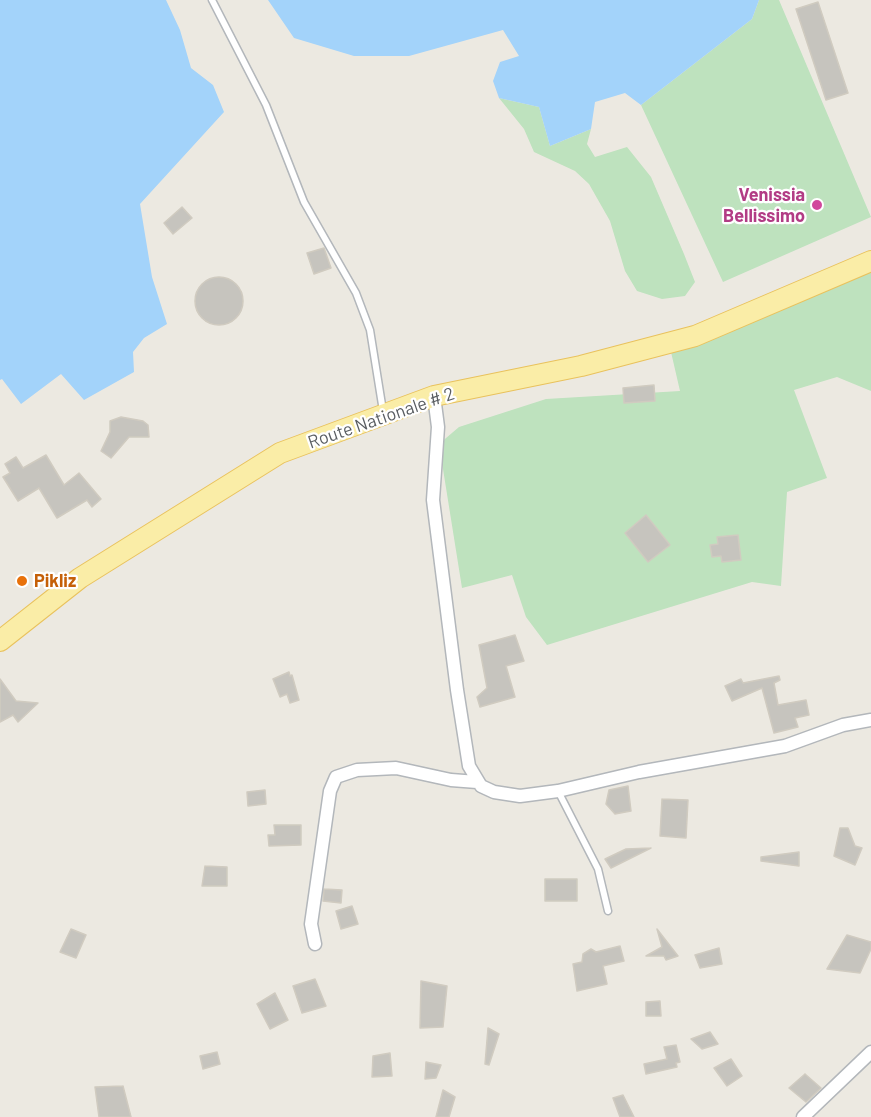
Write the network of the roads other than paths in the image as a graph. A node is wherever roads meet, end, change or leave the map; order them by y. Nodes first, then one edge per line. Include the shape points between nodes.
1 (212, 0) edge
2 (871, 261) edge
3 (434, 396) junction
4 (384, 414) junction
5 (0, 641) edge
6 (871, 720) edge
7 (477, 782) junction
8 (558, 790) junction
9 (608, 911) dead end
10 (315, 944) dead end
11 (871, 1052) edge
12 (803, 1117) edge

1 - 4 lane via 266,105 304,202 356,293 370,330
2 - 3 main road, Route Nationale # 2 via 695,336 581,366
3 - 4 main road, Route Nationale # 2
3 - 7 street via 438,428 434,500 457,690 469,766
4 - 5 main road, Route Nationale # 2 via 280,453 80,578
6 - 8 street via 843,725 785,746
7 - 8 street via 494,792 520,796
7 - 10 street via 396,768 357,770 336,777 330,791 311,924
8 - 9 lane via 598,869
11 - 12 street

